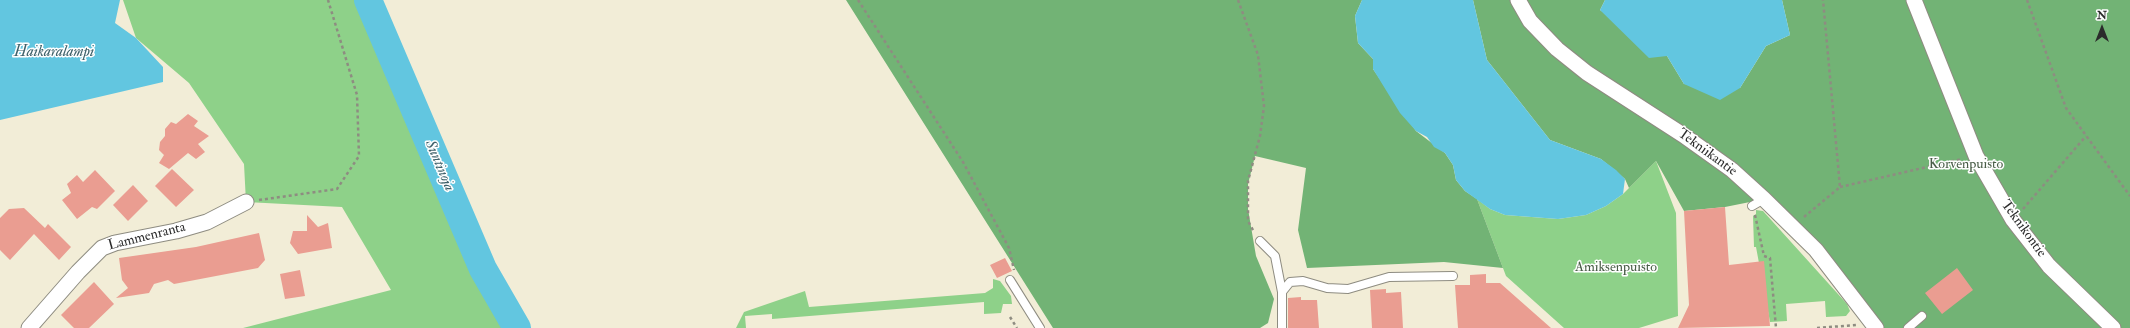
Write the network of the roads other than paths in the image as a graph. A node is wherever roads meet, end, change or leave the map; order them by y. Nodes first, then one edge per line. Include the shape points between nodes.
1 (1518, 0) edge
2 (1914, 0) edge
3 (246, 202) road end
4 (1260, 241) road end
5 (1454, 276) dead end
6 (1010, 280) dead end
7 (1282, 292) junction
8 (1922, 316) dead end
9 (29, 328) edge
10 (1040, 328) edge
11 (1282, 328) edge
12 (1876, 328) edge
13 (1908, 328) edge
14 (2113, 328) edge

1 - 12 street, Tekniikantie via 1530,21 1557,49 1588,73 1732,170 1758,202 1793,227 1816,250
2 - 14 street, Teknikontie via 1976,156 2013,220 2049,266
3 - 9 street, Lammenranta via 207,222 176,232 115,243 102,248
4 - 7 lane via 1275,256
5 - 7 lane via 1388,277 1348,289 1327,288 1303,281 1290,282
6 - 10 lane
7 - 11 lane
8 - 13 lane

